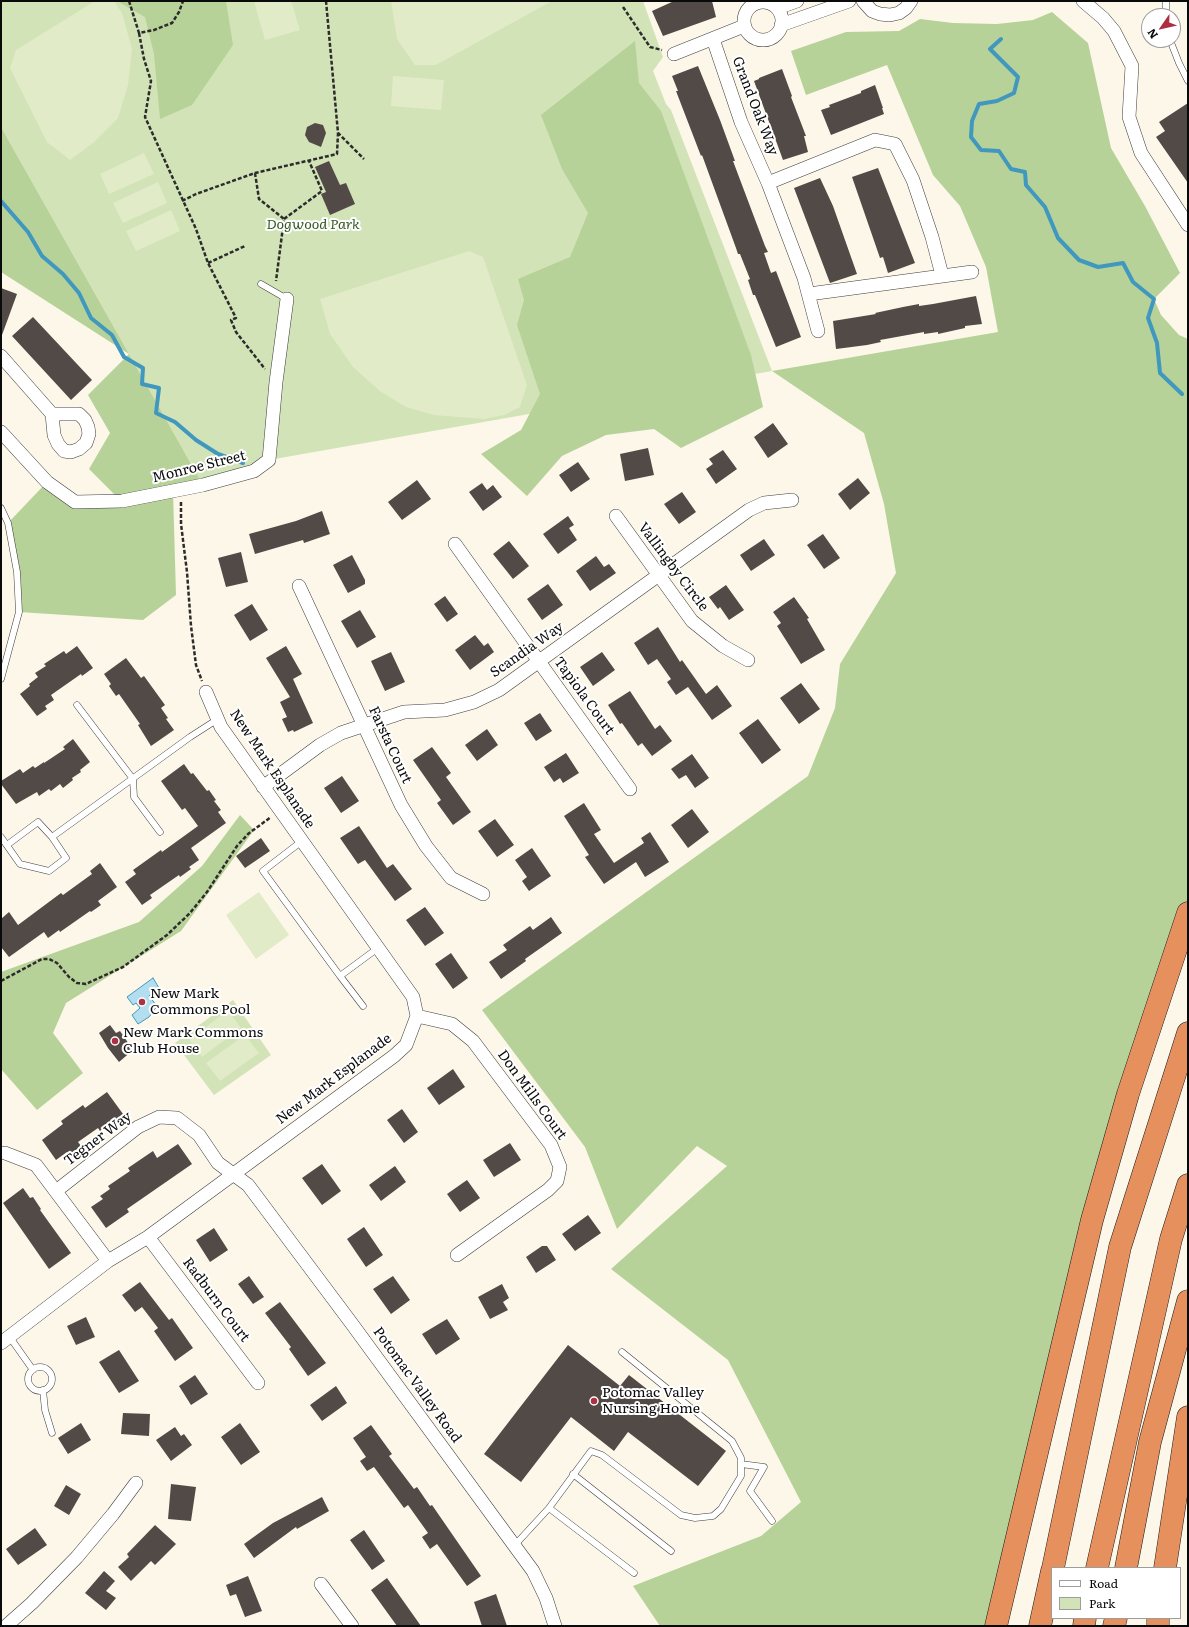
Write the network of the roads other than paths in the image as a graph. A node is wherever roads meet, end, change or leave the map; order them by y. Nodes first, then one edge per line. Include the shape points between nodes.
1 (797, 1) edge
2 (849, 1) edge
3 (863, 1) edge
4 (911, 1) edge
5 (1082, 1) edge
6 (748, 4) edge
7 (777, 8) junction
8 (781, 25) junction
9 (744, 26) junction
10 (713, 39) junction
11 (1173, 48) edge
12 (674, 54) road end
13 (1188, 81) edge
14 (768, 183) junction
15 (1188, 225) edge
16 (972, 272) dead end
17 (942, 275) junction
18 (261, 284) dead end
19 (809, 294) junction
20 (287, 299) joint
21 (818, 331) dead end
22 (1, 356) edge
23 (52, 414) dead end
24 (1, 432) edge
25 (792, 500) dead end
26 (1, 508) edge
27 (616, 516) dead end
28 (455, 544) dead end
29 (658, 576) junction
30 (299, 586) dead end
31 (748, 660) dead end
32 (539, 661) junction
33 (1, 679) edge
34 (206, 692) road end
35 (77, 705) dead end
36 (218, 719) junction
37 (363, 725) junction
38 (132, 779) junction
39 (263, 787) junction
40 (630, 788) dead end
41 (160, 832) dead end
42 (1, 837) edge
43 (52, 837) junction
44 (302, 842) junction
45 (6, 845) junction
46 (483, 894) dead end
47 (1188, 913) edge
48 (378, 948) junction
49 (340, 976) junction
50 (363, 1006) dead end
51 (417, 1016) junction
52 (1188, 1033) edge
53 (5, 1153) dead end
54 (234, 1174) junction
55 (1188, 1185) edge
56 (56, 1191) junction
57 (148, 1237) junction
58 (456, 1255) dead end
59 (108, 1261) junction
60 (1188, 1301) edge
61 (5, 1339) edge
62 (622, 1352) dead end
63 (33, 1370) junction
64 (258, 1383) dead end
65 (43, 1390) junction
66 (1188, 1417) edge
67 (52, 1433) dead end
68 (1035, 1458) junction
69 (741, 1464) junction
70 (573, 1474) junction
71 (136, 1483) dead end
72 (549, 1508) junction
73 (772, 1521) dead end
74 (514, 1546) junction
75 (671, 1551) dead end
76 (1052, 1567) edge
77 (1097, 1567) edge
78 (1126, 1567) edge
79 (1165, 1567) edge
80 (634, 1573) dead end
81 (1051, 1574) edge
82 (321, 1584) dead end
83 (6, 1626) edge
84 (352, 1626) edge
85 (555, 1626) edge
86 (996, 1626) edge
87 (1002, 1626) edge
88 (1040, 1626) edge

1 - 7 street
2 - 8 street
3 - 4 street via 872,11 890,15 902,10
5 - 15 street via 1114,31 1132,66 1130,117 1141,153
6 - 7 street via 764,2
6 - 9 street
7 - 8 street via 782,18
8 - 9 street via 775,36 762,40 754,38
9 - 10 street
10 - 12 street
10 - 14 street, Grand Oak Way via 741,122
11 - 13 lane
14 - 17 street via 875,140 894,144 913,180
14 - 19 street, Grand Oak Way
16 - 17 street
17 - 19 street
18 - 20 lane
19 - 21 street, Grand Oak Way
20 - 24 street, Monroe Street via 269,460 254,471 122,501 75,502 47,482
22 - 23 street
25 - 29 street, Scandia Way via 764,503 749,510
26 - 33 lane via 8,523 17,572 19,612
27 - 29 street, Vallingby Circle
28 - 32 street, Tapiola Court
29 - 31 street, Vallingby Circle via 692,621 723,646
29 - 32 street, Scandia Way
30 - 37 street, Farsta Court
32 - 37 street, Scandia Way via 499,690 474,702 445,710 404,712
32 - 40 street, Tapiola Court
34 - 36 street, New Mark Esplanade
35 - 38 lane
36 - 38 lane
36 - 39 street, New Mark Esplanade
37 - 39 street, Scandia Way via 341,733 320,745
37 - 46 street, Farsta Court via 401,805 426,846 452,878
38 - 41 lane via 134,797
38 - 43 lane
39 - 44 street, New Mark Esplanade
42 - 45 lane
43 - 45 lane via 38,822
43 - 45 lane via 66,858 49,871 20,864
44 - 48 street, New Mark Esplanade
44 - 49 lane via 263,871
47 - 68 highway via 1128,1094 1092,1220
48 - 49 lane
48 - 51 street, New Mark Esplanade via 413,997
49 - 50 lane
51 - 54 street, New Mark Esplanade via 406,1045 394,1056
51 - 58 street, Don Mills Court via 452,1024 473,1041 551,1145 560,1167 557,1181 548,1190
52 - 76 highway via 1120,1247
53 - 56 street via 36,1165
54 - 56 street, Tegner Way via 218,1163 199,1135 177,1118 159,1117 138,1127
54 - 57 street, New Mark Esplanade
54 - 74 street, Potomac Valley Road via 248,1185
55 - 77 highway via 1171,1239
56 - 59 street
57 - 59 street, New Mark Esplanade
57 - 64 street, Radburn Court
59 - 61 street, New Mark Esplanade
60 - 78 highway via 1150,1442
61 - 63 lane
62 - 69 lane via 732,1441 741,1458
63 - 65 lane via 29,1377 30,1384 36,1390
63 - 65 lane via 43,1368 51,1376 50,1386
65 - 67 lane via 45,1410
66 - 79 highway
68 - 86 highway
68 - 87 highway
69 - 70 lane via 741,1476 721,1509 713,1516 695,1518 681,1515 602,1455 591,1451
69 - 73 lane via 764,1467 750,1491
70 - 72 lane
70 - 75 lane
71 - 83 street via 77,1557 32,1604
72 - 74 lane
72 - 80 lane
74 - 85 street, Potomac Valley Road via 533,1571 546,1598
81 - 88 highway
82 - 84 street

